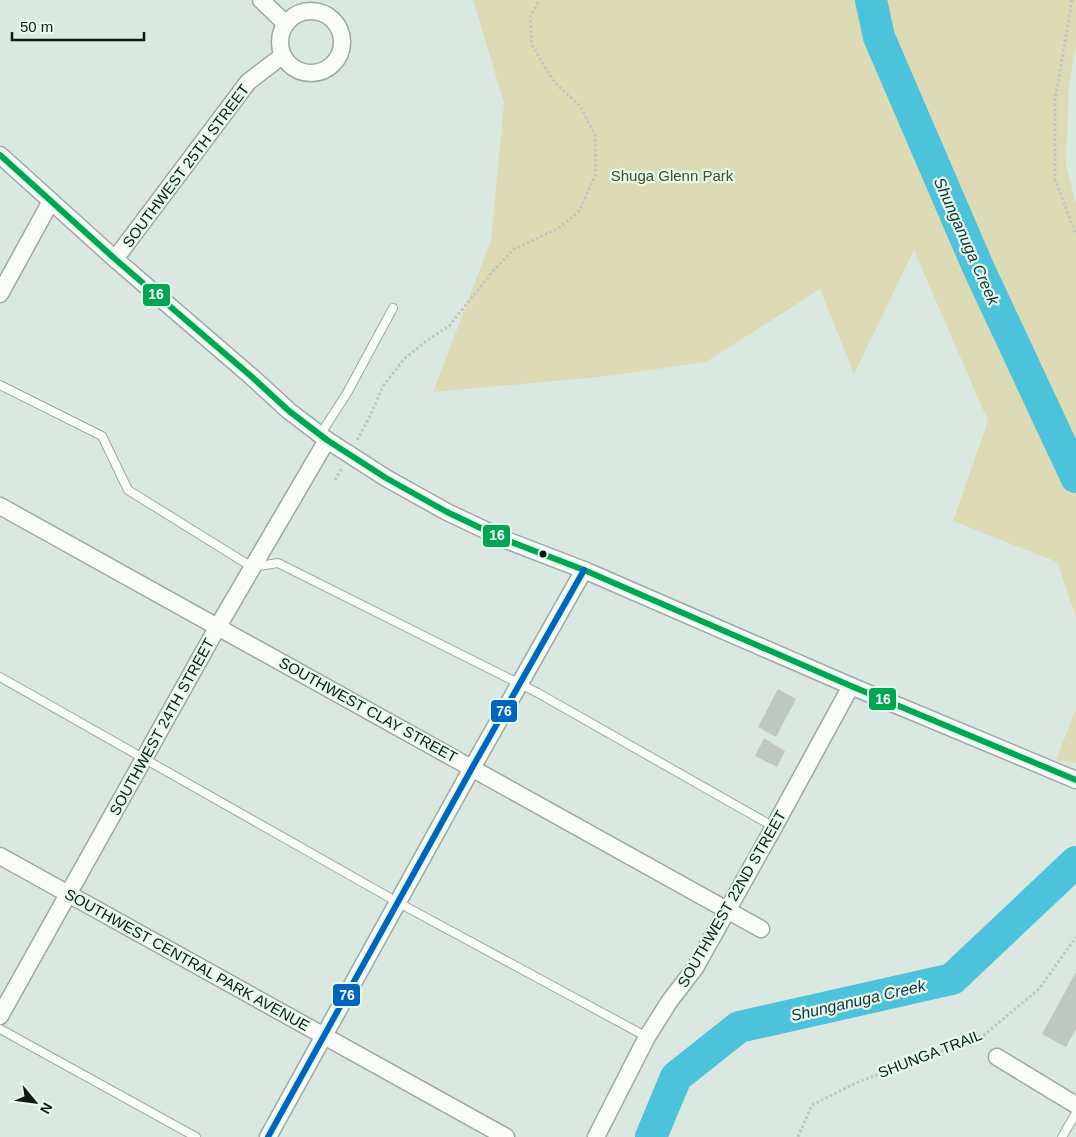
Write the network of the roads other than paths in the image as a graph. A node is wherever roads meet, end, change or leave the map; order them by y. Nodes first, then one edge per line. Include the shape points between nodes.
1 (261, 0) edge
2 (286, 24) junction
3 (282, 56) junction
4 (0, 154) edge
5 (51, 201) junction
6 (115, 259) junction
7 (0, 294) edge
8 (393, 308) dead end
9 (0, 385) edge
10 (324, 438) junction
11 (0, 506) edge
12 (252, 567) junction
13 (584, 570) junction
14 (217, 628) junction
15 (0, 678) edge
16 (519, 684) junction
17 (851, 686) junction
18 (144, 758) junction
19 (472, 768) junction
20 (1071, 778) edge
21 (774, 827) junction
22 (0, 856) edge
23 (68, 894) junction
24 (399, 903) junction
25 (728, 910) junction
26 (762, 930) dead end
27 (0, 1016) edge
28 (0, 1029) edge
29 (324, 1035) junction
30 (647, 1037) junction
31 (997, 1057) dead end
32 (1076, 1105) edge
33 (1076, 1113) edge
34 (196, 1137) edge
35 (268, 1137) edge
36 (506, 1137) edge
37 (596, 1137) edge
38 (1062, 1137) edge

1 - 2 street
2 - 3 street via 279,43
2 - 3 street via 298,13 318,11 334,20 343,41 341,53 332,66 316,74 301,73
3 - 6 street, SOUTHWEST 25TH STREET via 248,82
4 - 5 street
5 - 6 street
5 - 7 street
6 - 10 street
8 - 10 lane
9 - 12 lane via 102,436 128,490
10 - 12 street, SOUTHWEST 24TH STREET
10 - 13 street via 447,512 506,540
11 - 14 street, SOUTHWEST CLAY STREET
12 - 14 street, SOUTHWEST 24TH STREET
12 - 16 lane via 278,563
13 - 16 street
13 - 17 street
14 - 18 street, SOUTHWEST 24TH STREET
14 - 19 street, SOUTHWEST CLAY STREET
15 - 18 lane
16 - 19 street
16 - 21 lane
17 - 20 street
17 - 21 street, SOUTHWEST 22ND STREET
18 - 23 street, SOUTHWEST 24TH STREET
18 - 24 lane
19 - 24 street
19 - 25 street, SOUTHWEST CLAY STREET
21 - 25 street, SOUTHWEST 22ND STREET
22 - 23 street, SOUTHWEST CENTRAL PARK AVENUE
23 - 27 street, SOUTHWEST 24TH STREET
23 - 29 street, SOUTHWEST CENTRAL PARK AVENUE
24 - 29 street
24 - 30 lane
25 - 26 street, SOUTHWEST CLAY STREET
25 - 30 street, SOUTHWEST 22ND STREET via 695,968
28 - 34 lane
29 - 35 street
29 - 36 street, SOUTHWEST CENTRAL PARK AVENUE
30 - 37 street, SOUTHWEST 22ND STREET
31 - 32 street
33 - 38 lane

